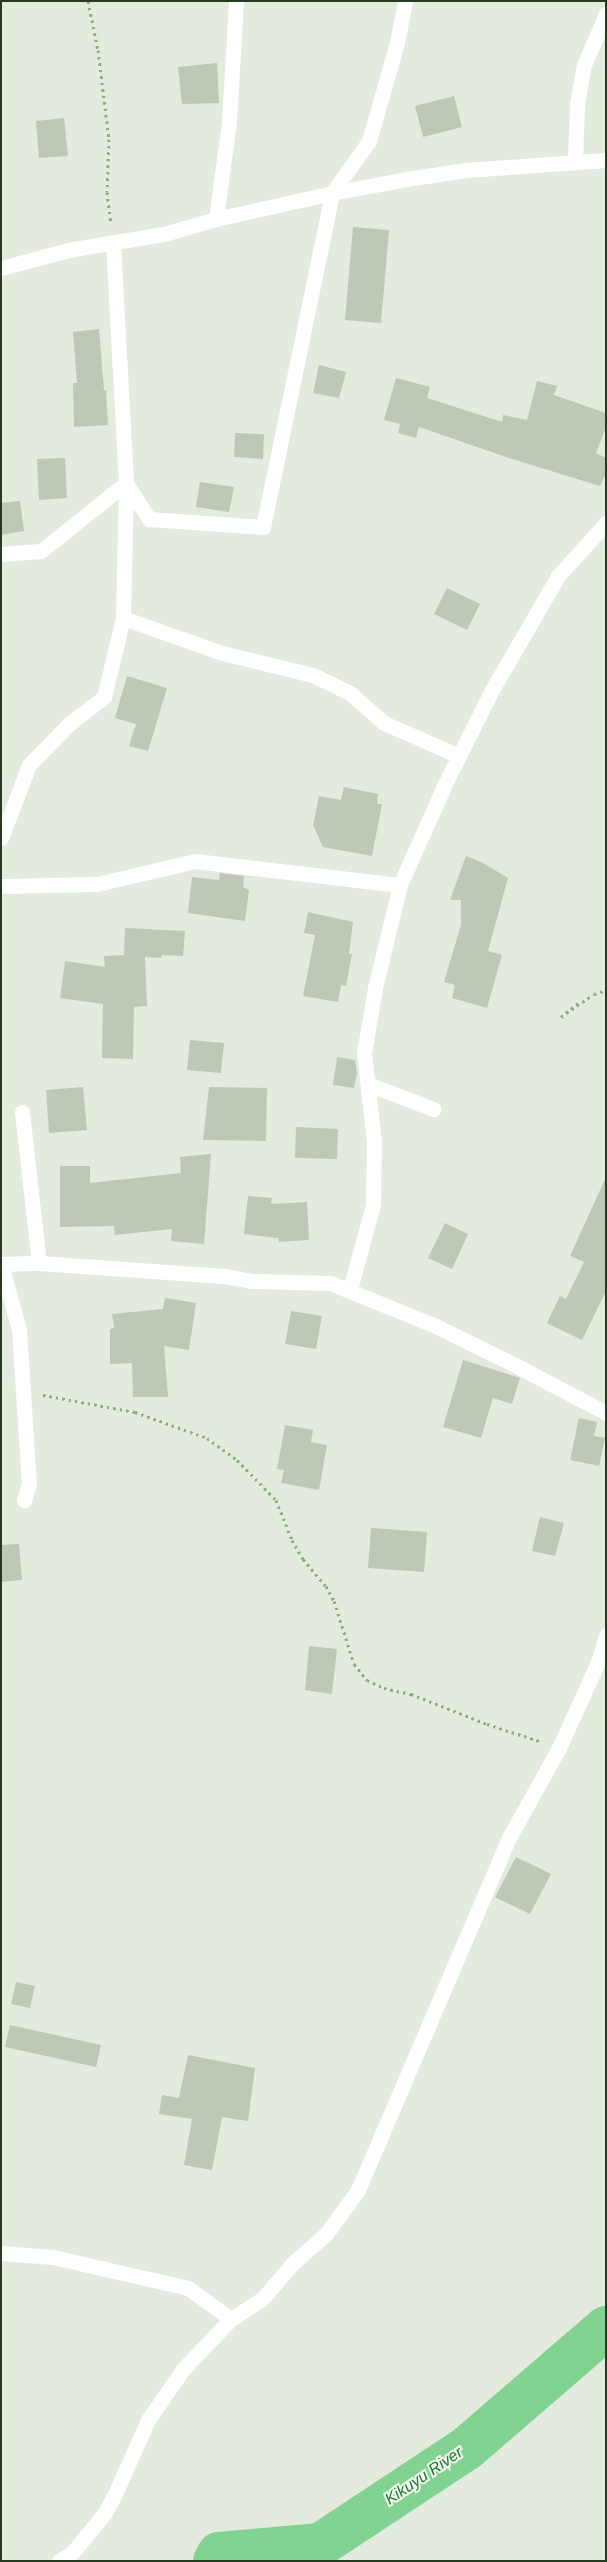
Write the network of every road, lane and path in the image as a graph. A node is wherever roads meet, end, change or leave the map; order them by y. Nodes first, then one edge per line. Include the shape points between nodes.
1 (88, 1) edge
2 (236, 1) edge
3 (405, 1) edge
4 (606, 14) edge
5 (606, 160) edge
6 (575, 162) junction
7 (332, 193) junction
8 (216, 219) junction
9 (114, 242) junction
10 (1, 268) edge
11 (126, 483) junction
12 (606, 524) edge
13 (1, 554) edge
14 (123, 618) junction
15 (459, 756) junction
16 (1, 838) edge
17 (400, 885) junction
18 (1, 886) edge
19 (606, 990) edge
20 (578, 1003) dead end
21 (368, 1084) junction
22 (433, 1109) dead end
23 (22, 1112) dead end
24 (39, 1263) junction
25 (1, 1264) edge
26 (350, 1289) junction
27 (24, 1389) junction
28 (606, 1413) edge
29 (24, 1500) dead end
30 (606, 1635) edge
31 (559, 1748) junction
32 (1, 2253) edge
33 (231, 2318) junction
34 (58, 2561) edge

1 - 9 path via 107,111 110,139 107,192
2 - 8 street via 229,122
3 - 7 street via 398,43 369,142
4 - 6 street via 584,65 577,104
5 - 6 street
6 - 7 street via 466,170
7 - 8 street
7 - 11 street via 263,527 149,519
8 - 9 street via 164,234
9 - 10 street via 68,250
9 - 11 street
11 - 13 street via 41,551
11 - 14 street
12 - 15 street via 558,576 492,690
14 - 15 street via 222,653 313,675 350,693 384,723
14 - 16 street via 104,697 70,723 29,765
15 - 17 street
17 - 18 street via 195,861 97,884
17 - 21 street via 368,1026 364,1053
19 - 20 path via 594,994 561,1017
21 - 22 street
21 - 26 street via 374,1142 373,1204
23 - 24 street
24 - 25 street
24 - 26 street via 224,1276 253,1281 330,1283
25 - 27 street via 19,1330
26 - 28 street via 501,1358
27 - 29 street via 29,1484
27 - 31 path via 126,1410 207,1438 237,1460 276,1500 299,1553 334,1601 354,1664 367,1680
30 - 31 street via 599,1660
31 - 33 street via 510,1836 358,2190 326,2234 292,2264 263,2298
32 - 33 street via 54,2257 188,2288
33 - 34 street via 183,2369 148,2420 104,2514 72,2553

